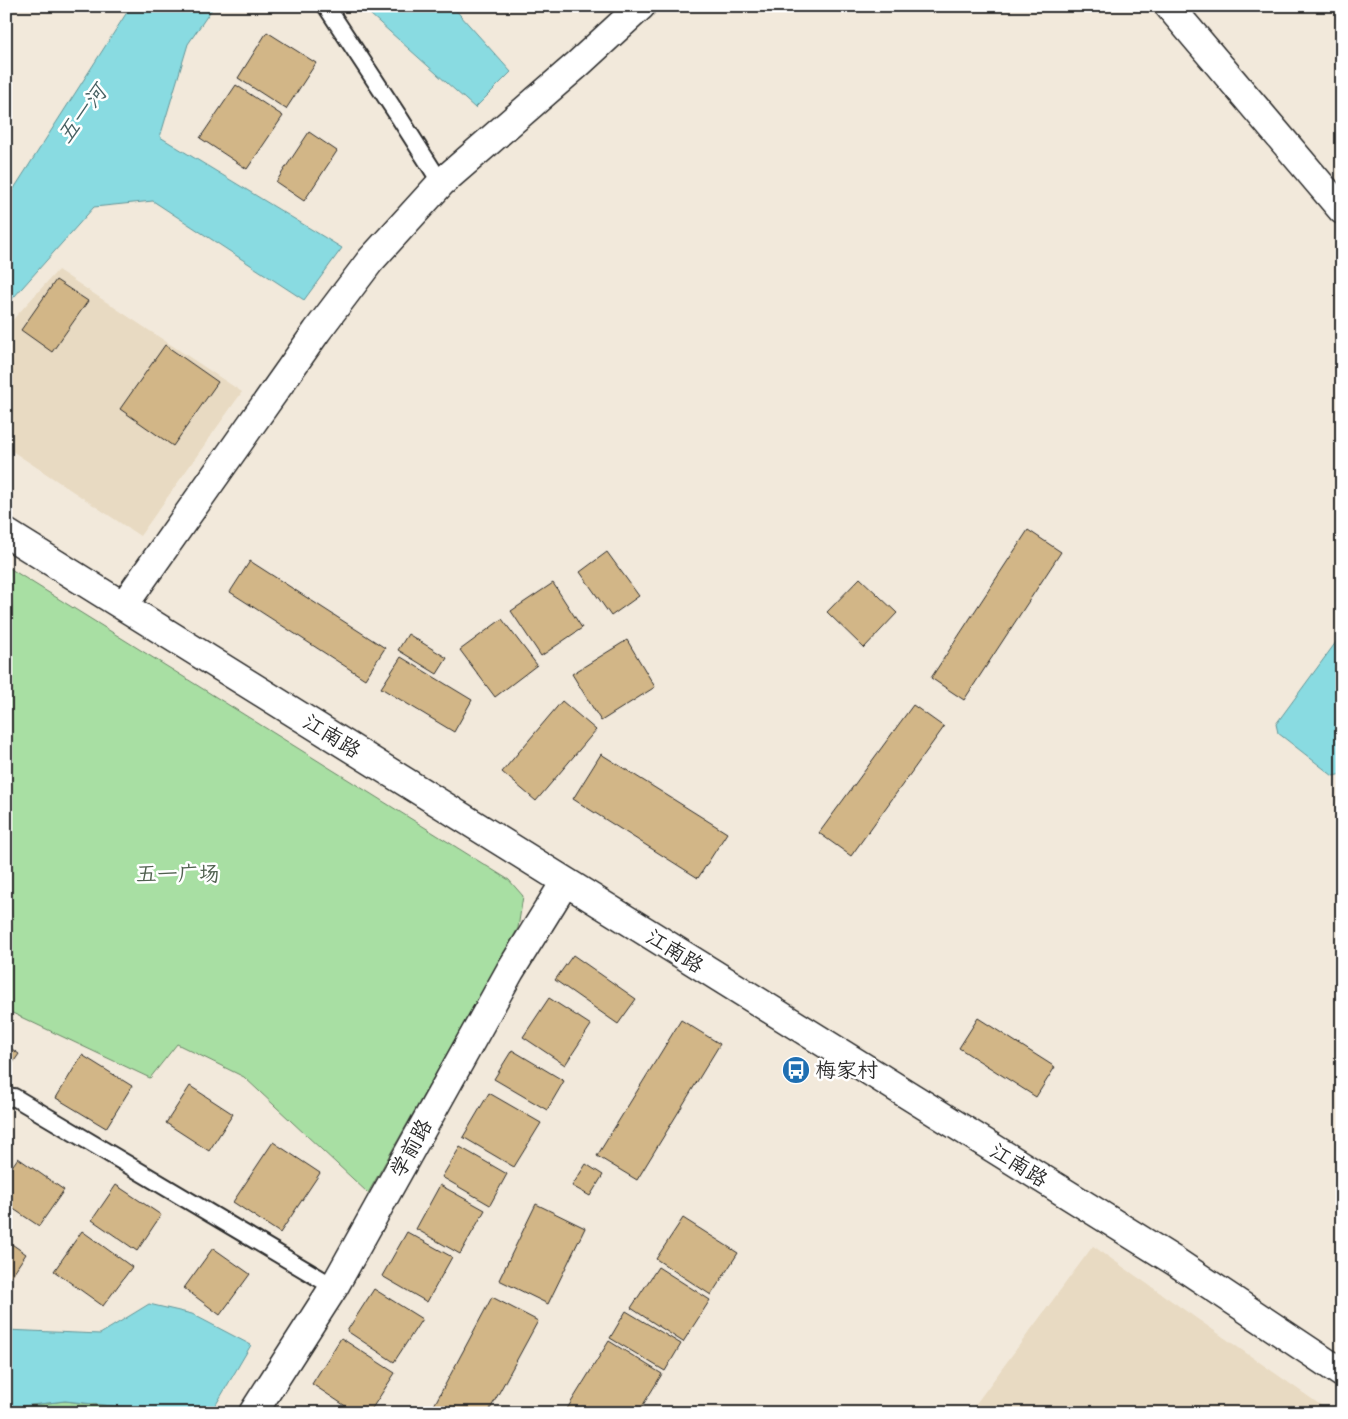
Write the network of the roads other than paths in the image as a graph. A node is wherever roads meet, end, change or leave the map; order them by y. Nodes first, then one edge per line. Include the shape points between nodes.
1 (326, 6) edge
2 (641, 6) edge
3 (1169, 6) edge
4 (441, 183) junction
5 (1342, 210) edge
6 (6, 532) edge
7 (124, 605) junction
8 (565, 882) junction
9 (6, 1099) edge
10 (334, 1287) junction
11 (1342, 1373) edge
12 (253, 1413) edge

1 - 4 lane
2 - 4 street
3 - 5 street
4 - 7 street via 370,261 317,331
6 - 7 street, 江南路
7 - 8 street, 江南路
8 - 10 street, 学前路 via 510,971
8 - 11 street, 江南路 via 1176,1262
9 - 10 lane via 22,1102
10 - 12 street, 学前路

